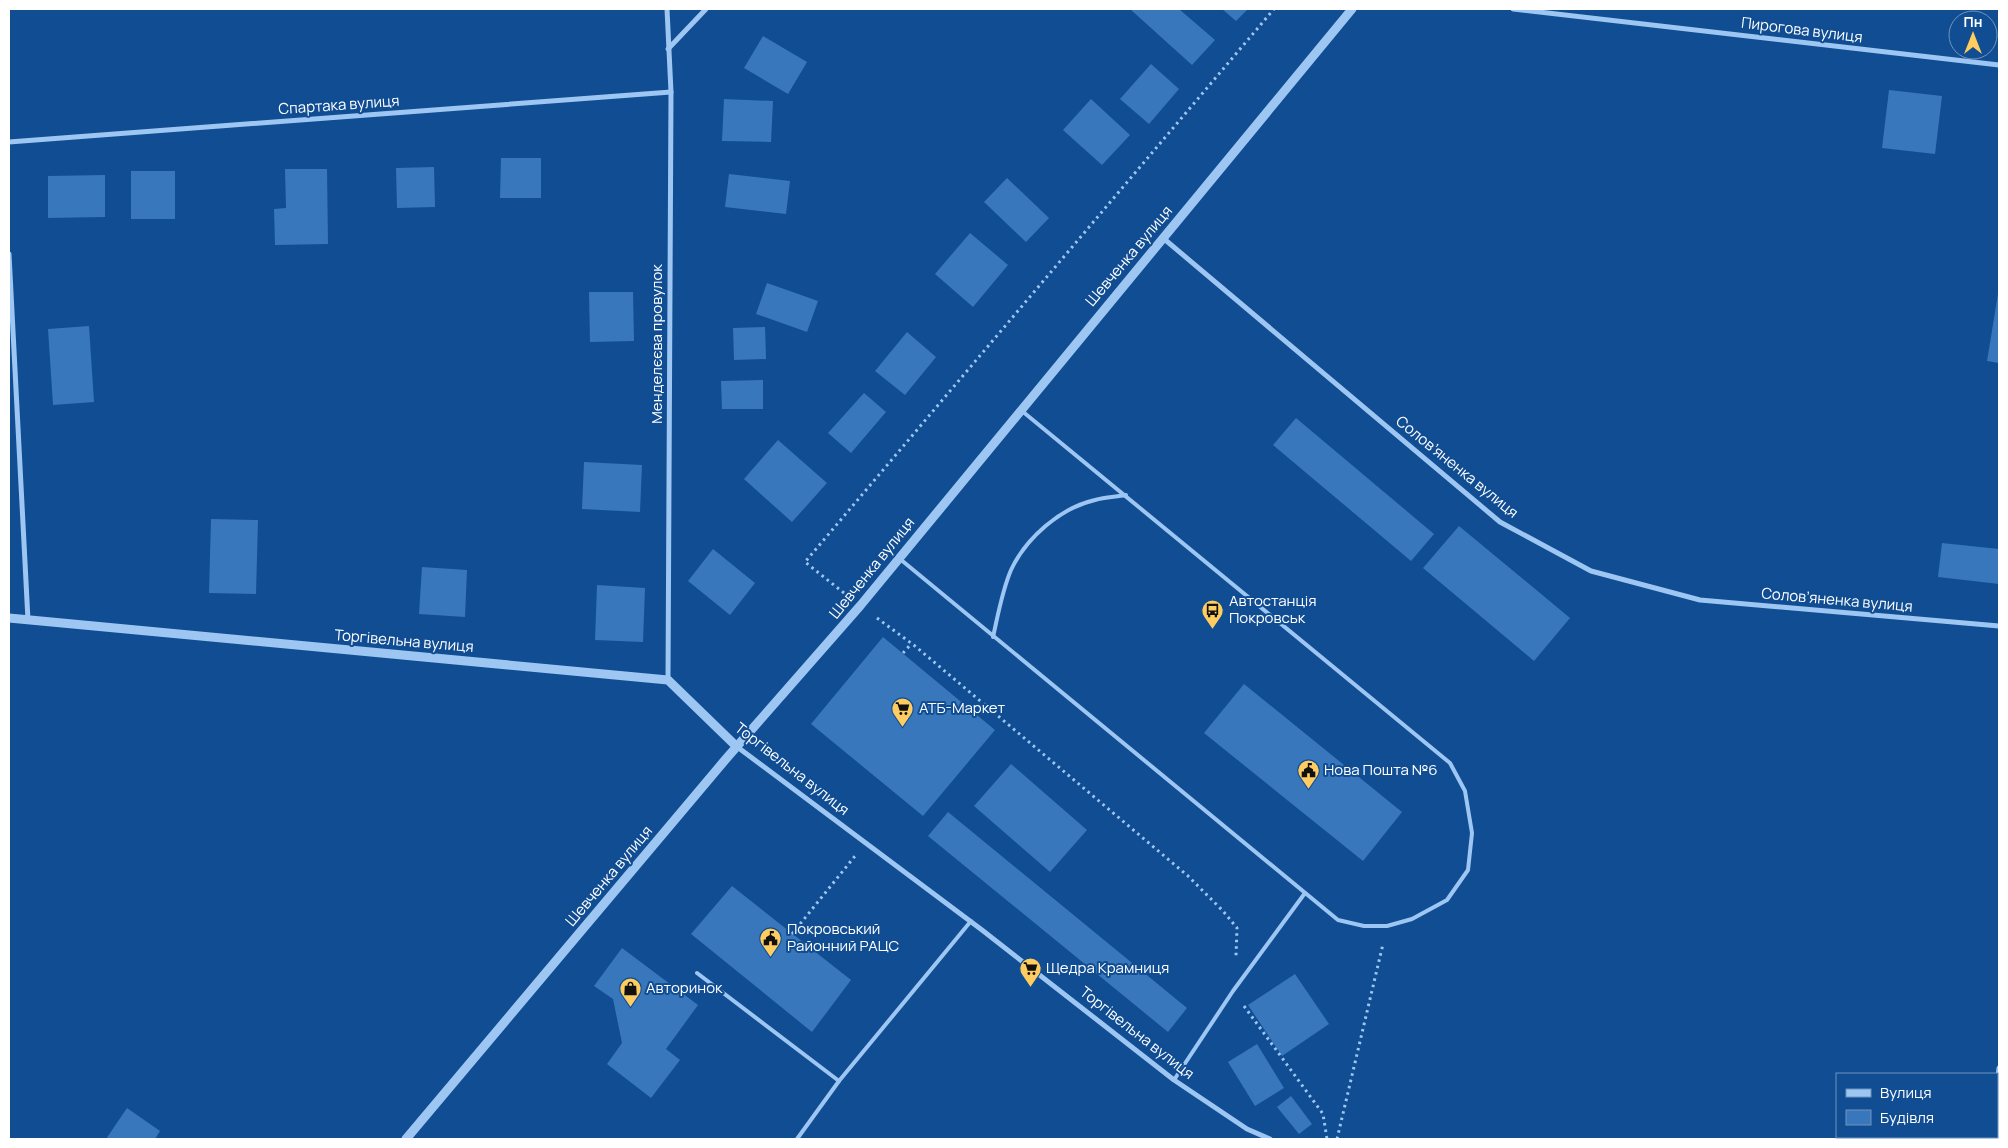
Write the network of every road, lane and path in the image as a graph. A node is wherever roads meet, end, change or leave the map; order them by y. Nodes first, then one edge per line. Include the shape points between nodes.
1 (667, 9) edge
2 (706, 9) edge
3 (1274, 9) edge
4 (1352, 9) edge
5 (1513, 9) edge
6 (668, 49) junction
7 (1999, 65) edge
8 (671, 92) junction
9 (9, 142) edge
10 (1163, 237) junction
11 (9, 254) edge
12 (1021, 409) junction
13 (1126, 496) junction
14 (898, 558) junction
15 (860, 606) junction
16 (9, 618) edge
17 (28, 620) junction
18 (1999, 626) edge
19 (993, 637) junction
20 (911, 644) junction
21 (903, 653) dead end
22 (668, 680) junction
23 (736, 746) junction
24 (866, 843) junction
25 (1305, 893) junction
26 (971, 922) junction
27 (1387, 926) junction
28 (792, 934) dead end
29 (697, 973) dead end
30 (1233, 991) junction
31 (1174, 1080) junction
32 (839, 1081) junction
33 (406, 1139) edge
34 (797, 1139) edge
35 (1270, 1139) edge
36 (1327, 1139) edge
37 (1337, 1139) edge

1 - 6 street, Менделєєва провулок
2 - 6 street
3 - 15 path via 805,562
4 - 10 street, Шевченка вулиця
5 - 7 street, Пирогова вулиця
6 - 8 street, Менделєєва провулок
8 - 9 street, Спартака вулиця
8 - 22 street, Менделєєва провулок
10 - 12 street, Шевченка вулиця
10 - 18 street, Солов’яненка вулиця via 1500,522 1591,571 1700,600
11 - 17 street
12 - 13 lane
12 - 14 street, Шевченка вулиця
13 - 19 lane via 1094,500 1066,510 1043,528 1012,569
13 - 27 lane via 1450,763 1465,791 1472,833 1468,870 1447,900 1412,919
14 - 15 street, Шевченка вулиця
14 - 19 lane
15 - 20 path
15 - 23 street, Шевченка вулиця
16 - 17 street, Торгівельна вулиця
17 - 22 street, Торгівельна вулиця
19 - 25 lane
20 - 21 path
20 - 30 path via 1188,876 1223,911 1237,928
22 - 23 street, Торгівельна вулиця
23 - 24 street, Торгівельна вулиця
23 - 33 street, Шевченка вулиця
24 - 26 street, Торгівельна вулиця
24 - 28 path
25 - 27 lane via 1338,920 1364,926
25 - 30 lane
26 - 31 street, Торгівельна вулиця
26 - 32 lane
27 - 37 path
29 - 32 lane
30 - 31 lane
30 - 36 path via 1323,1114
31 - 35 street, Торгівельна вулиця via 1247,1130
32 - 34 lane

